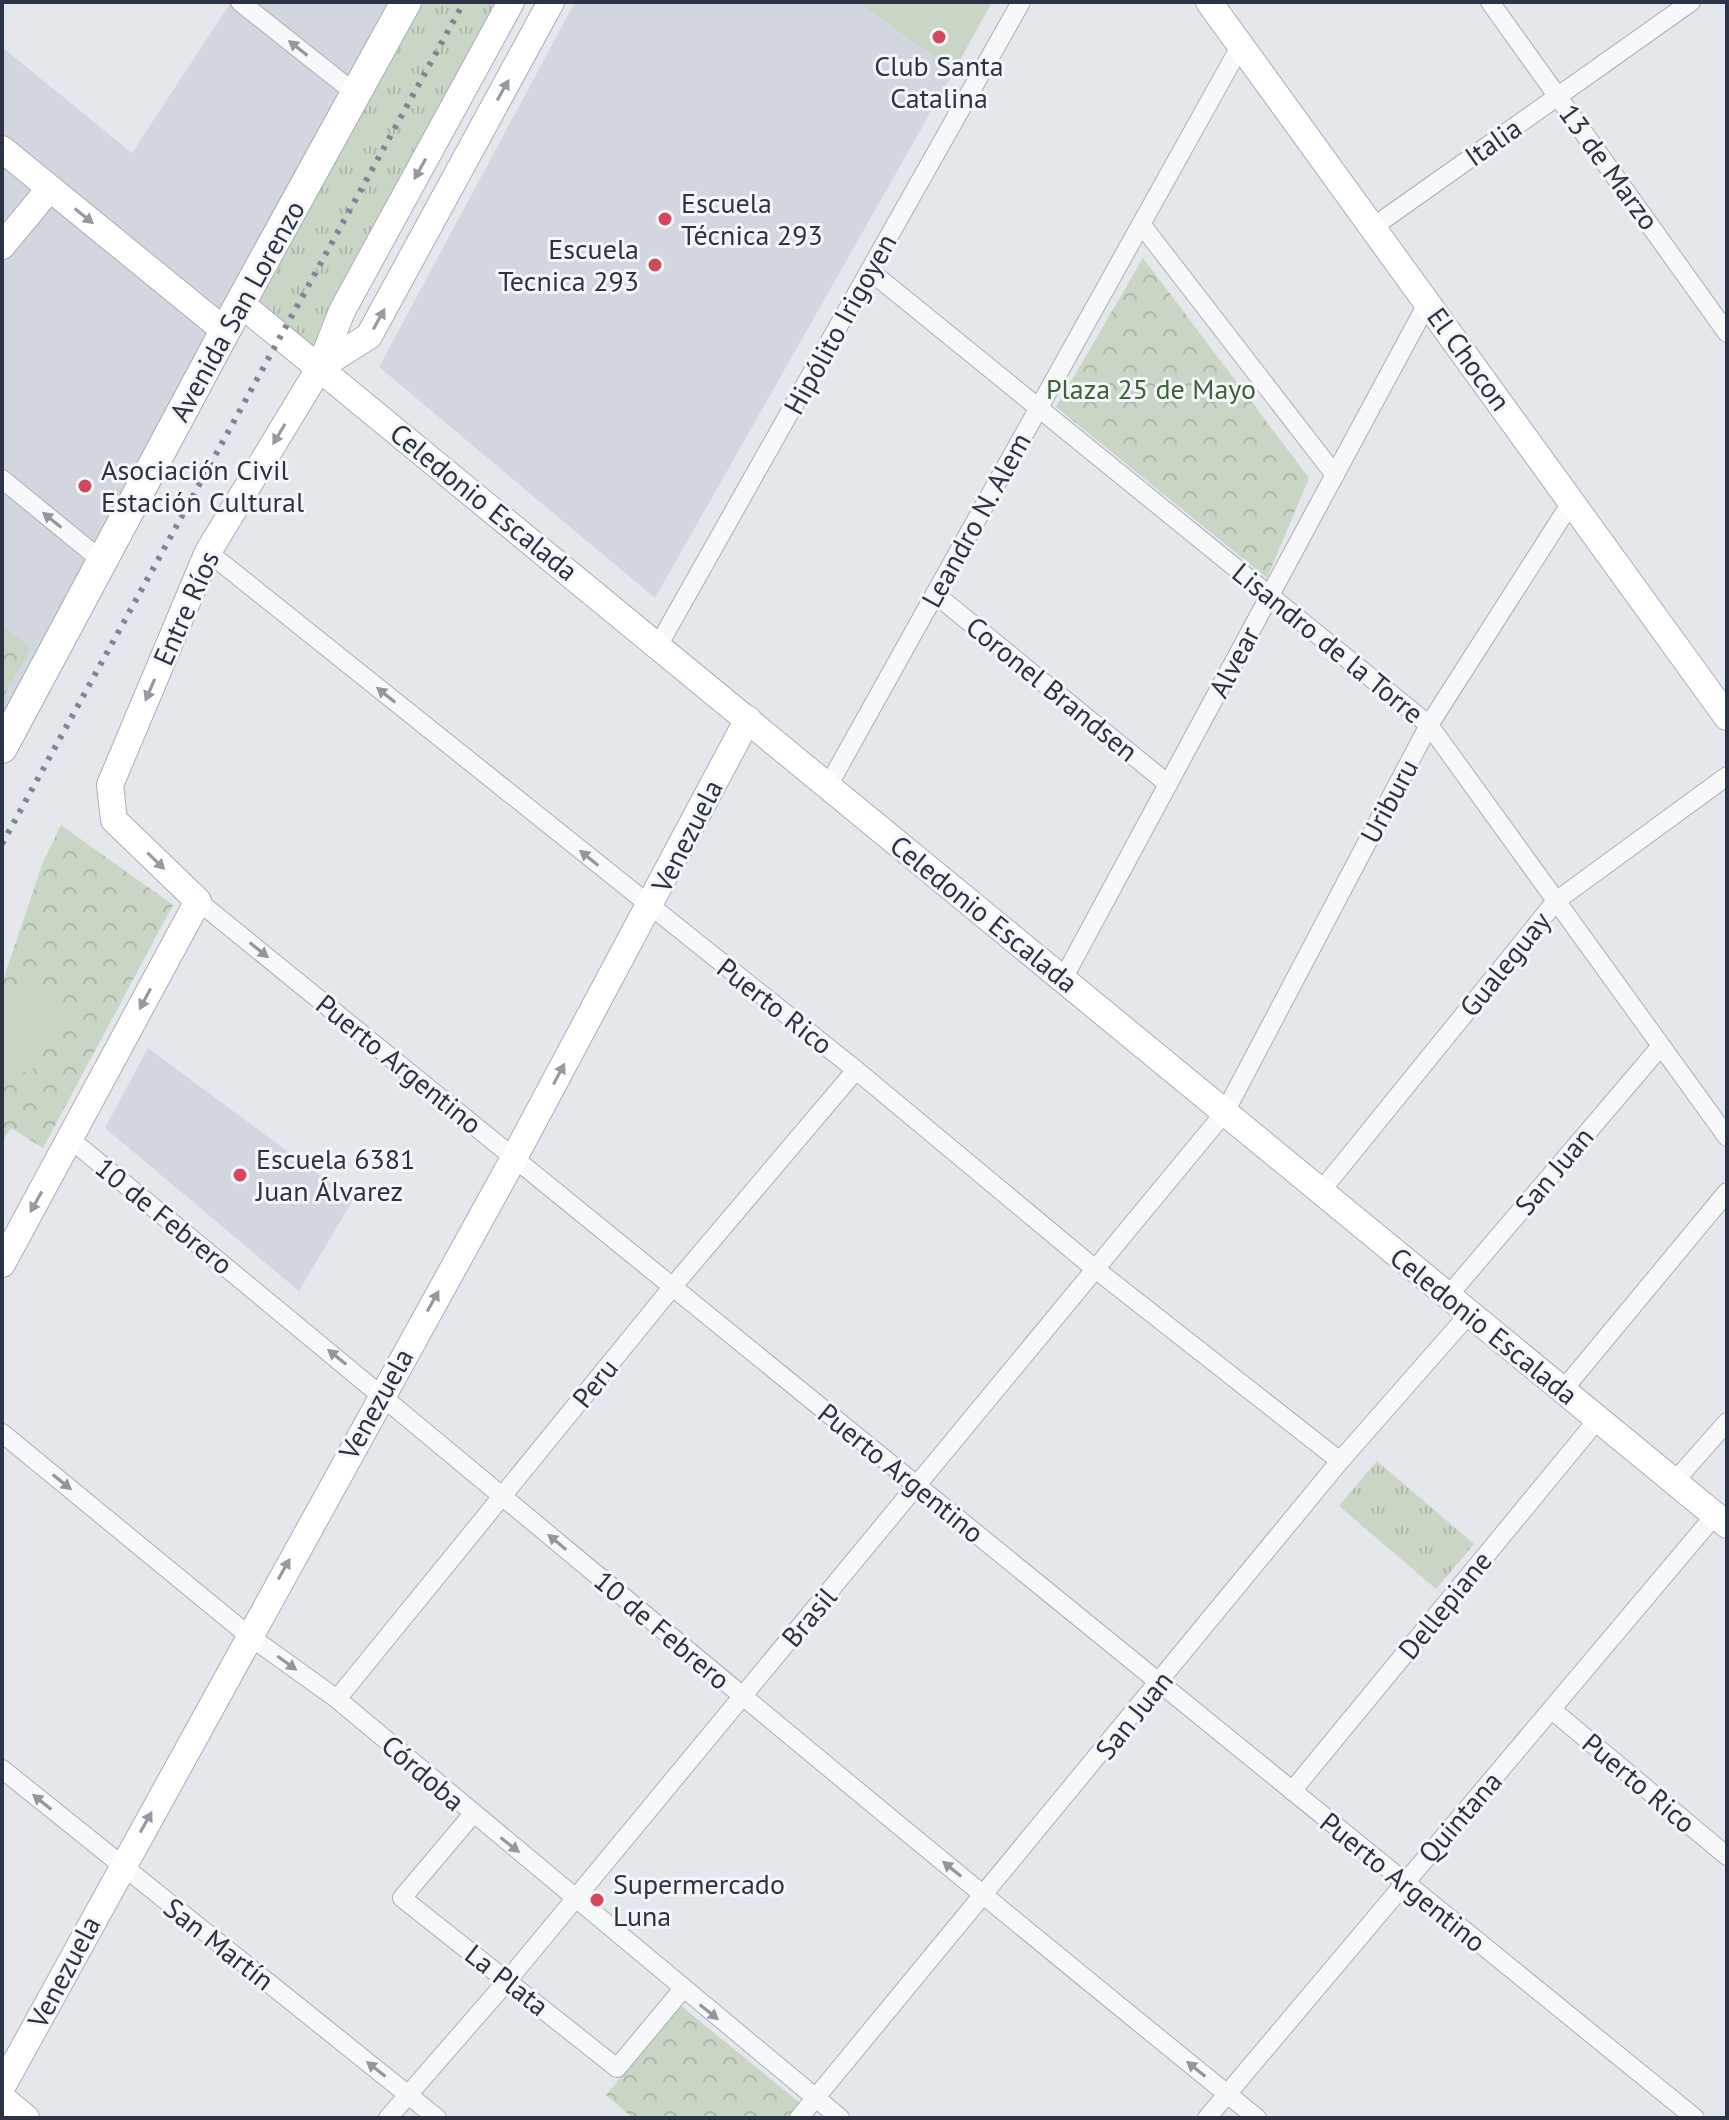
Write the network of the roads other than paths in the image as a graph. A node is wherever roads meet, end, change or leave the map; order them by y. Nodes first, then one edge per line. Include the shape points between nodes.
1 (240, 2) edge
2 (406, 2) edge
3 (511, 2) edge
4 (551, 2) edge
5 (1021, 2) edge
6 (1209, 2) edge
7 (1490, 2) edge
8 (1691, 2) edge
9 (491, 39) junction
10 (1241, 45) junction
11 (521, 57) junction
12 (356, 94) junction
13 (1558, 96) junction
14 (2, 149) edge
15 (50, 188) junction
16 (1141, 224) junction
17 (1373, 227) junction
18 (2, 246) edge
19 (870, 271) junction
20 (1428, 302) junction
21 (241, 304) junction
22 (225, 331) junction
23 (1727, 333) edge
24 (320, 367) junction
25 (1038, 408) junction
26 (1335, 475) junction
27 (2, 479) edge
28 (1572, 501) junction
29 (208, 552) junction
30 (101, 560) junction
31 (935, 594) junction
32 (1270, 596) junction
33 (658, 646) junction
34 (1727, 717) edge
35 (748, 719) junction
36 (1429, 725) junction
37 (2, 748) edge
38 (1727, 776) edge
39 (1168, 784) junction
40 (828, 786) junction
41 (114, 820) joint
42 (198, 901) junction
43 (1556, 901) junction
44 (650, 907) junction
45 (1063, 979) junction
46 (1661, 1046) junction
47 (856, 1070) junction
48 (1225, 1112) junction
49 (1727, 1137) edge
50 (70, 1139) junction
51 (514, 1158) junction
52 (1321, 1191) junction
53 (1727, 1192) edge
54 (2, 1264) edge
55 (1094, 1268) junction
56 (674, 1285) junction
57 (1448, 1296) junction
58 (1469, 1314) junction
59 (1563, 1390) junction
60 (381, 1394) junction
61 (1598, 1419) junction
62 (1727, 1422) edge
63 (2, 1433) edge
64 (1340, 1461) junction
65 (1674, 1482) junction
66 (917, 1487) junction
67 (503, 1496) junction
68 (1721, 1520) edge
69 (248, 1635) junction
70 (1161, 1683) junction
71 (742, 1698) junction
72 (337, 1699) junction
73 (1552, 1710) junction
74 (2, 1769) edge
75 (1292, 1791) junction
76 (472, 1815) junction
77 (1727, 1856) edge
78 (121, 1867) junction
79 (1403, 1883) junction
80 (985, 1896) junction
81 (575, 1897) junction
82 (508, 1980) junction
83 (682, 1990) junction
84 (2, 2087) edge
85 (408, 2094) junction
86 (1227, 2094) junction
87 (2, 2098) edge
88 (815, 2098) junction
89 (26, 2118) edge
90 (388, 2118) edge
91 (437, 2118) edge
92 (799, 2118) edge
93 (840, 2118) edge
94 (1207, 2118) edge
95 (1257, 2118) edge
96 (1695, 2118) edge

12 -> 1 street
2 - 12 main road, Avenida San Lorenzo
3 - 9 street, Entre Ríos
4 - 11 street, Entre Ríos
5 - 19 street, Hipólito Irigoyen
6 - 10 street, El Chocon
7 - 13 street, 13 de Marzo
8 - 13 street, Italia
9 - 11 street
9 -> 24 street, Entre Ríos via 342,311
10 - 16 street, Leandro N. Alem
10 - 17 street, El Chocon
24 -> 11 street, Entre Ríos via 369,336
12 - 21 main road, Avenida San Lorenzo
13 - 17 street, Italia
13 - 23 street, 13 de Marzo
14 - 15 street
15 - 18 street
15 -> 22 street
16 - 25 street, Leandro N. Alem
16 - 26 street
17 - 20 street, El Chocon
19 - 25 street, Lisandro de la Torre
19 - 33 street, Hipólito Irigoyen
20 - 26 street, Alvear
20 - 28 street, El Chocon
21 - 22 main road, Avenida San Lorenzo
21 - 24 street, Celedonio Escalada
22 - 30 main road, Avenida San Lorenzo
24 -> 29 street, Entre Ríos
24 - 33 street, Celedonio Escalada
25 - 31 street, Leandro N. Alem
25 - 32 street, Lisandro de la Torre
26 - 32 street, Alvear
30 -> 27 street
28 - 34 street, El Chocon
28 - 36 street, Uriburu
29 -> 41 street, Entre Ríos via 110,785
44 -> 29 street, Puerto Rico
30 - 37 main road, Avenida San Lorenzo
31 - 39 street, Coronel Brandsen
31 - 40 street, Leandro N. Alem
32 - 36 street, Lisandro de la Torre
32 - 39 street, Alvear
33 - 35 street, Celedonio Escalada
35 - 40 street, Celedonio Escalada
35 - 44 street, Venezuela
36 - 43 street, Lisandro de la Torre
36 - 48 street, Uriburu
38 - 43 street, Gualeguay
39 - 45 street, Alvear
40 - 45 street, Celedonio Escalada
41 -> 42 street, Puerto Argentino
42 -> 50 street
42 -> 51 street, Puerto Argentino
43 - 46 street, Lisandro de la Torre
43 - 52 street, Gualeguay
44 - 47 street, Puerto Rico
51 -> 44 street, Venezuela
45 - 48 street, Celedonio Escalada
46 - 49 street, Lisandro de la Torre
46 - 57 street, San Juan
47 - 55 street, Puerto Rico
47 - 56 street, Peru
48 - 52 street, Celedonio Escalada
48 - 55 street, Brasil
50 -> 54 street
60 -> 50 street, 10 de Febrero
51 - 56 street, Puerto Argentino
60 -> 51 street, Venezuela
52 - 57 street, Celedonio Escalada
53 - 59 street
55 - 64 street, Puerto Rico
55 - 66 street, Brasil
56 - 66 street, Puerto Argentino
56 - 67 street, Peru
57 - 58 street, Celedonio Escalada
58 - 59 street, Celedonio Escalada
58 - 64 street, San Juan
59 - 61 street, Celedonio Escalada
60 - 67 street, 10 de Febrero
69 -> 60 street, Venezuela
61 - 65 street, Celedonio Escalada
61 - 75 street, Dellepiane
62 - 65 street
63 -> 69 street, Córdoba
64 - 70 street, San Juan
65 - 68 street, Celedonio Escalada
66 - 70 street, Puerto Argentino
66 - 71 street, Brasil
71 -> 67 street, 10 de Febrero
67 - 72 street, Peru
68 - 73 street, Quintana
69 -> 72 street, Córdoba
78 -> 69 street, Venezuela
70 - 75 street, Puerto Argentino
70 - 80 street, San Juan
80 -> 71 street, 10 de Febrero
71 - 81 street, Brasil
72 - 76 street, Córdoba
73 - 77 street, Puerto Rico
73 - 79 street, Quintana
78 -> 74 street, San Martín
75 - 79 street, Puerto Argentino
76 -> 81 street, Córdoba
76 - 82 street, La Plata via 402,1898
78 - 84 street, Venezuela
85 -> 78 street, San Martín
79 - 86 street, Quintana
79 - 96 street, Puerto Argentino
86 -> 80 street, 10 de Febrero
80 - 88 street, San Juan
81 - 82 street, Brasil
81 - 83 street, Córdoba
82 - 83 street, La Plata via 617,2068
82 - 85 street, Brasil
83 -> 88 street, Córdoba
85 - 90 street, Brasil
85 - 91 street, San Martín
86 - 94 street, Quintana
86 - 95 street, 10 de Febrero
87 - 89 street
88 - 92 street, San Juan
88 - 93 street, Córdoba

